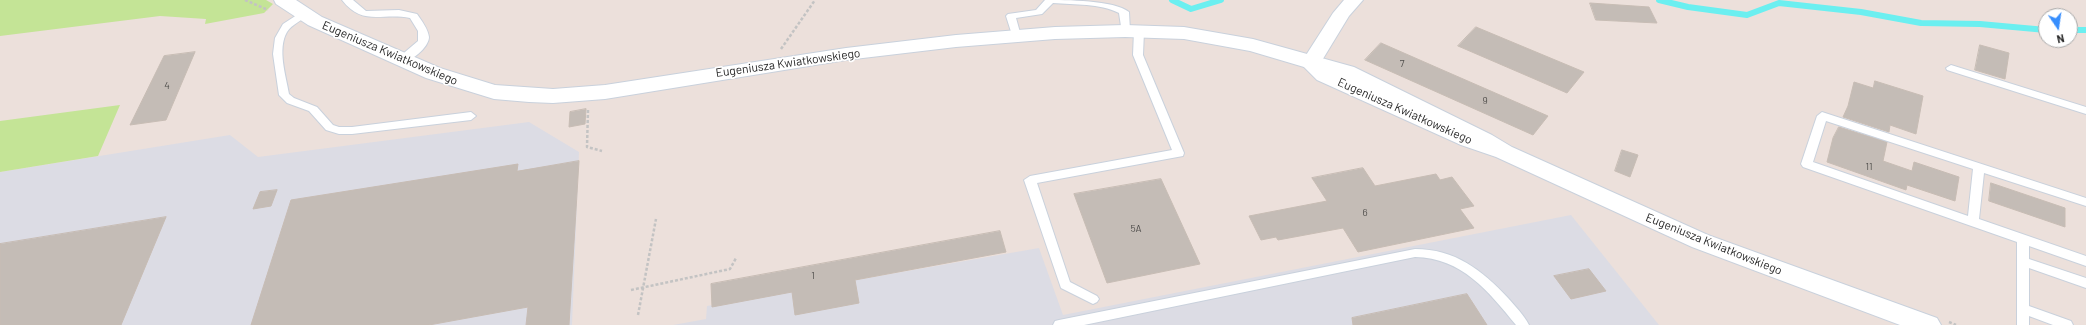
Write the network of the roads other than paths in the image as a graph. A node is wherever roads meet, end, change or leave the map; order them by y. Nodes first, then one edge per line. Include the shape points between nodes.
1 (282, 0) edge
2 (347, 0) edge
3 (1354, 0) edge
4 (303, 14) junction
5 (1132, 31) junction
6 (1016, 36) junction
7 (402, 60) junction
8 (1311, 63) junction
9 (1951, 68) dead end
10 (2086, 111) edge
11 (472, 116) dead end
12 (1979, 167) junction
13 (2086, 202) edge
14 (1973, 222) junction
15 (2024, 240) junction
16 (2086, 261) edge
17 (2024, 262) junction
18 (2086, 283) edge
19 (1093, 299) dead end
20 (2024, 309) junction
21 (1059, 325) edge
22 (1523, 325) edge
23 (1928, 325) edge
24 (2023, 325) edge
25 (2067, 325) edge

1 - 4 street, Eugeniusza Kwiatkowskiego
2 - 7 lane via 366,14 399,13 414,16 425,33 425,38 422,45
3 - 8 street via 1342,13
4 - 7 street, Eugeniusza Kwiatkowskiego
4 - 11 lane via 286,27 279,38 284,95 292,102 311,108 333,129 358,130
5 - 6 street, Eugeniusza Kwiatkowskiego
5 - 6 lane via 1124,12 1116,7 1050,0 1041,12 1011,16
5 - 8 street, Eugeniusza Kwiatkowskiego via 1184,32 1253,45
5 - 19 lane via 1138,55 1179,153 1030,180 1065,285
6 - 7 street, Eugeniusza Kwiatkowskiego via 940,43 778,64 605,92 553,96 494,92 465,85
8 - 23 street, Eugeniusza Kwiatkowskiego via 1347,72 1504,152 1700,241
9 - 10 lane
12 - 13 lane
12 - 14 lane
12 - 14 lane via 1822,116 1806,164
14 - 15 lane
15 - 16 lane
15 - 17 lane
17 - 18 lane
17 - 20 lane
20 - 24 lane
20 - 25 lane
21 - 22 lane via 1415,253 1439,254 1459,262 1479,277

